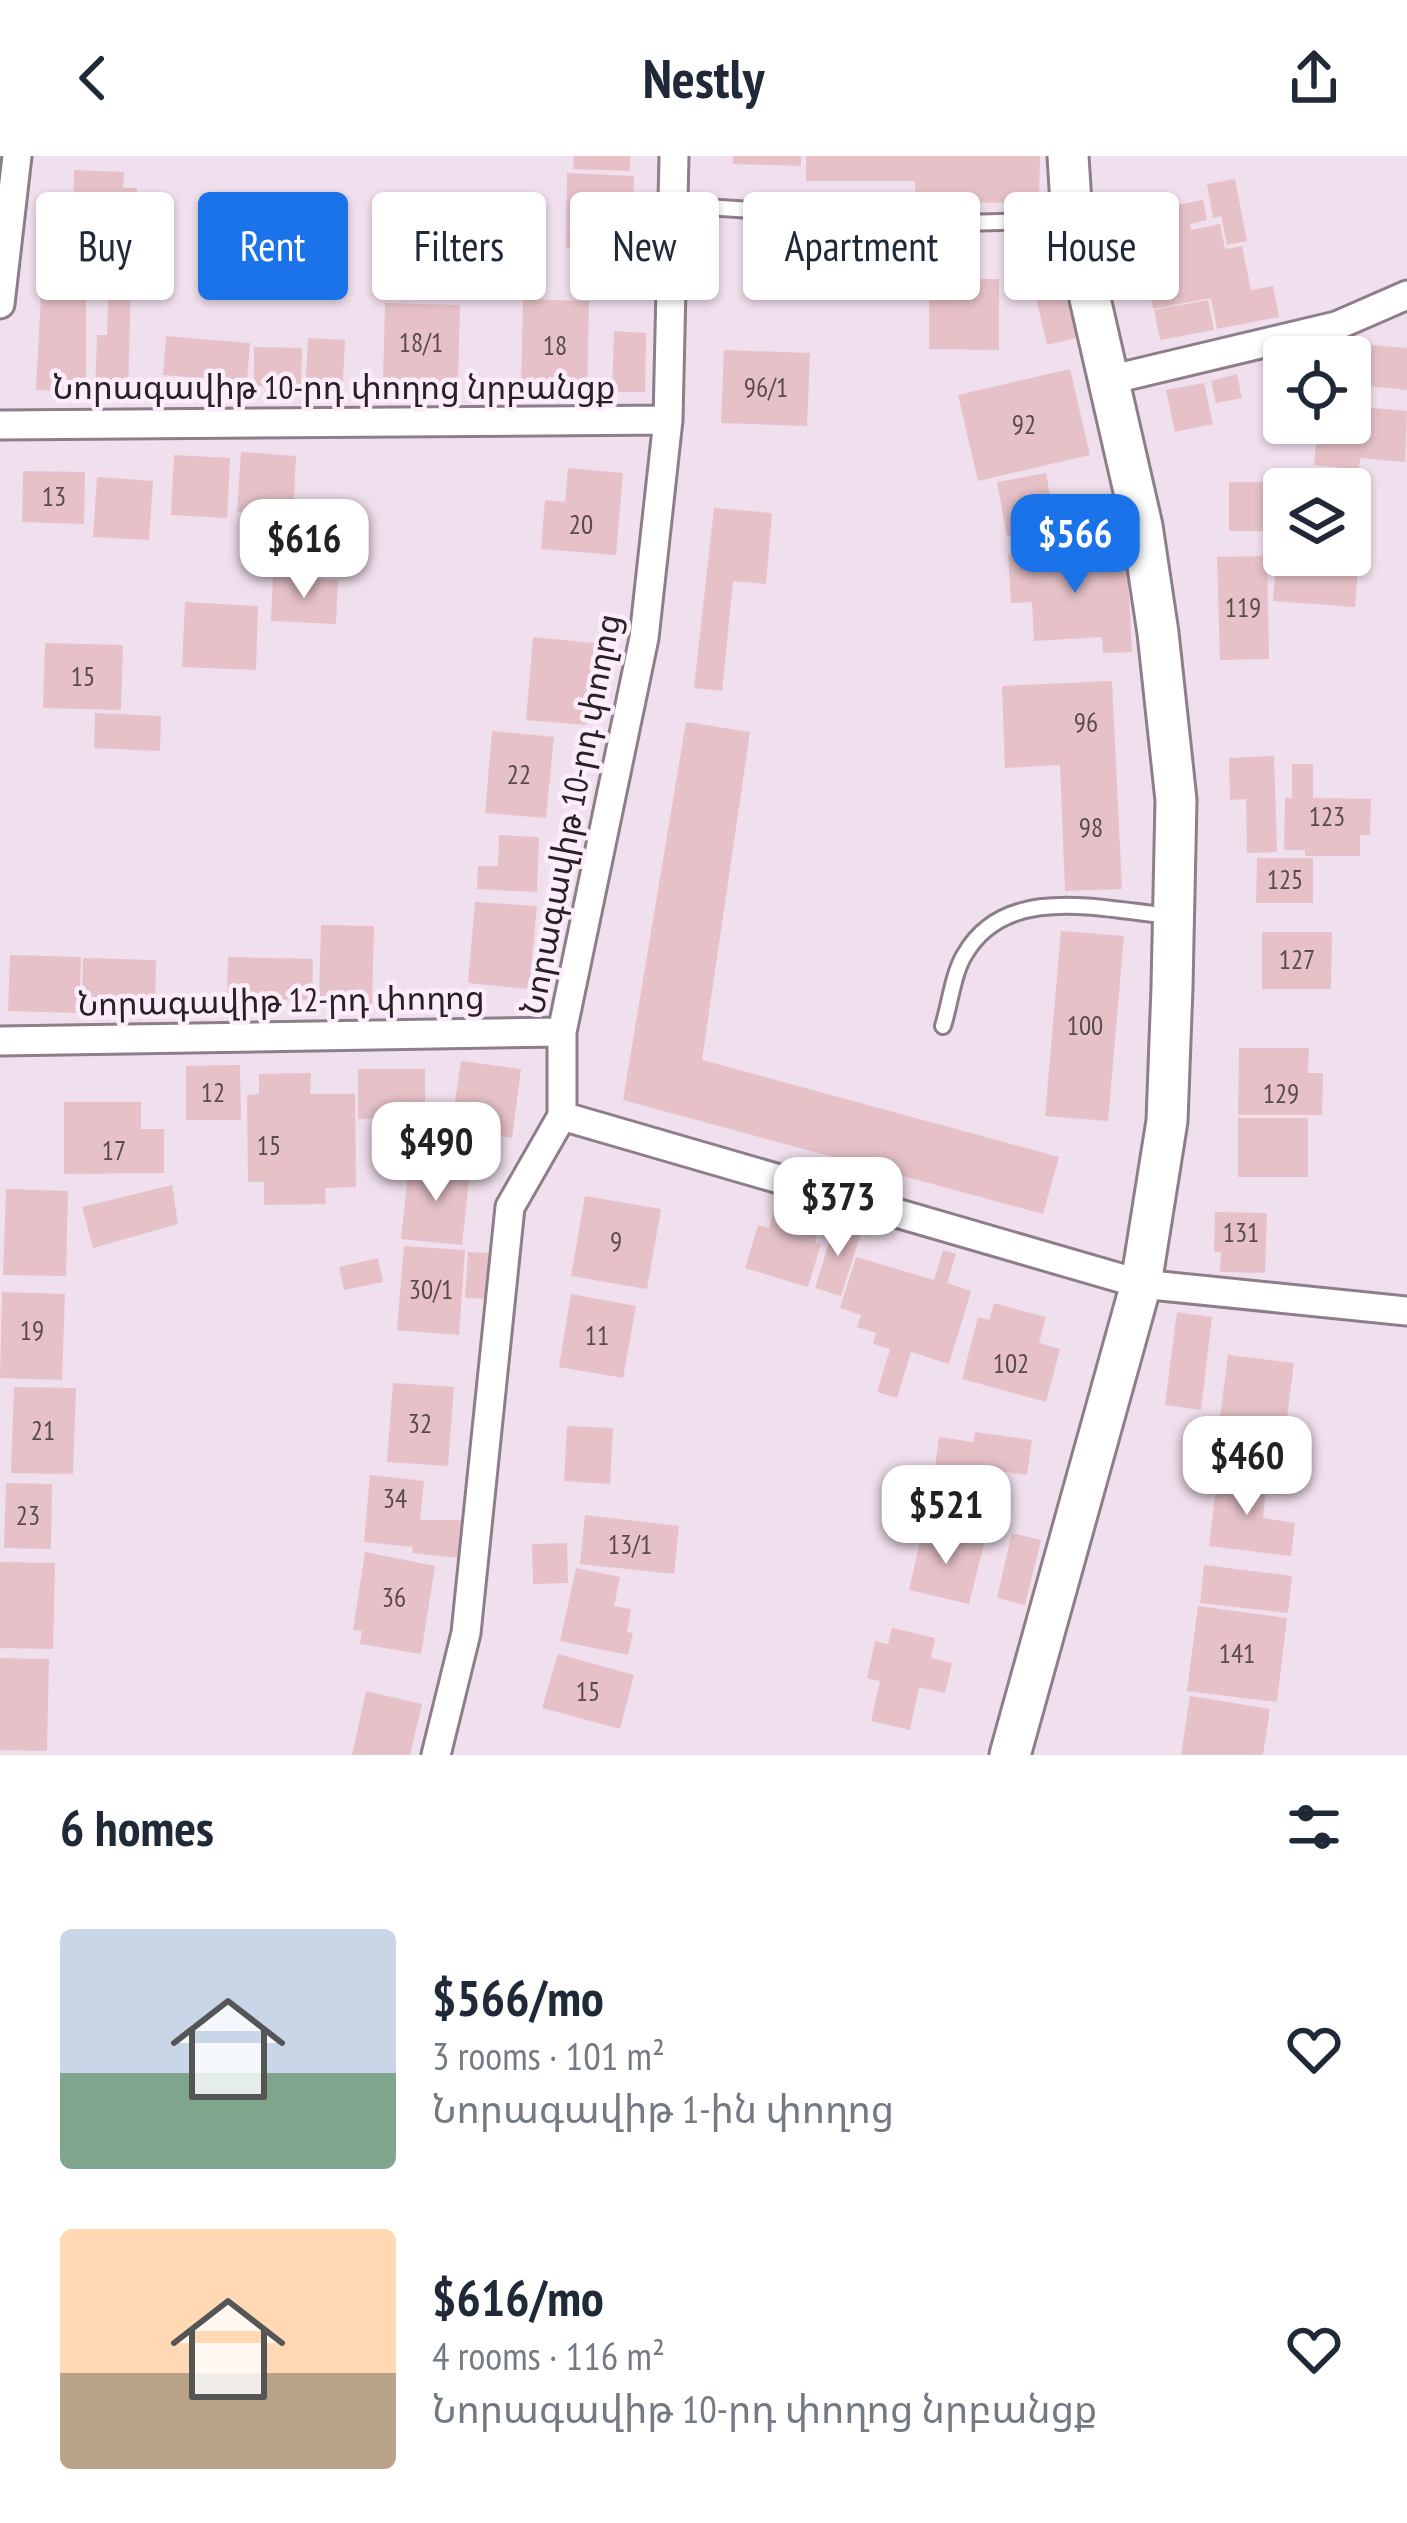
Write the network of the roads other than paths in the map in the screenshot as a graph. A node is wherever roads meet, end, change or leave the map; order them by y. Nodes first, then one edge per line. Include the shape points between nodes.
1 (17, 156) edge
2 (674, 156) edge
3 (1068, 156) edge
4 (673, 192) edge
5 (1070, 192) edge
6 (719, 208) edge
7 (1004, 222) edge
8 (1406, 297) edge
9 (671, 300) edge
10 (1090, 300) edge
11 (0, 304) edge
12 (1109, 380) junction
13 (668, 420) junction
14 (0, 424) edge
15 (1174, 916) junction
16 (943, 1026) dead end
17 (562, 1032) junction
18 (0, 1041) edge
19 (562, 1116) junction
20 (1142, 1284) junction
21 (1407, 1311) edge
22 (436, 1755) edge
23 (1010, 1755) edge

1 - 11 street
2 - 4 street, Նորագավիթ 10-րդ փողոց
3 - 5 main road
6 - 7 lane
8 - 12 street via 1336,326
9 - 13 street, Նորագավիթ 10-րդ փողոց
10 - 12 main road
12 - 15 main road via 1158,633 1176,800
13 - 14 street, Նորագավիթ 10-րդ փողոց նրբանցք
13 - 17 street, Նորագավիթ 10-րդ փողոց via 644,638
15 - 16 lane via 1036,904 998,918 964,955
15 - 20 main road via 1167,1121
17 - 18 street, Նորագավիթ 12-րդ փողոց
17 - 19 street, Նորագավիթ 10-րդ փողոց
19 - 20 street
19 - 22 street, Նորագավիթ 10-րդ փողոց via 510,1207 466,1633
20 - 21 street
20 - 23 main road

